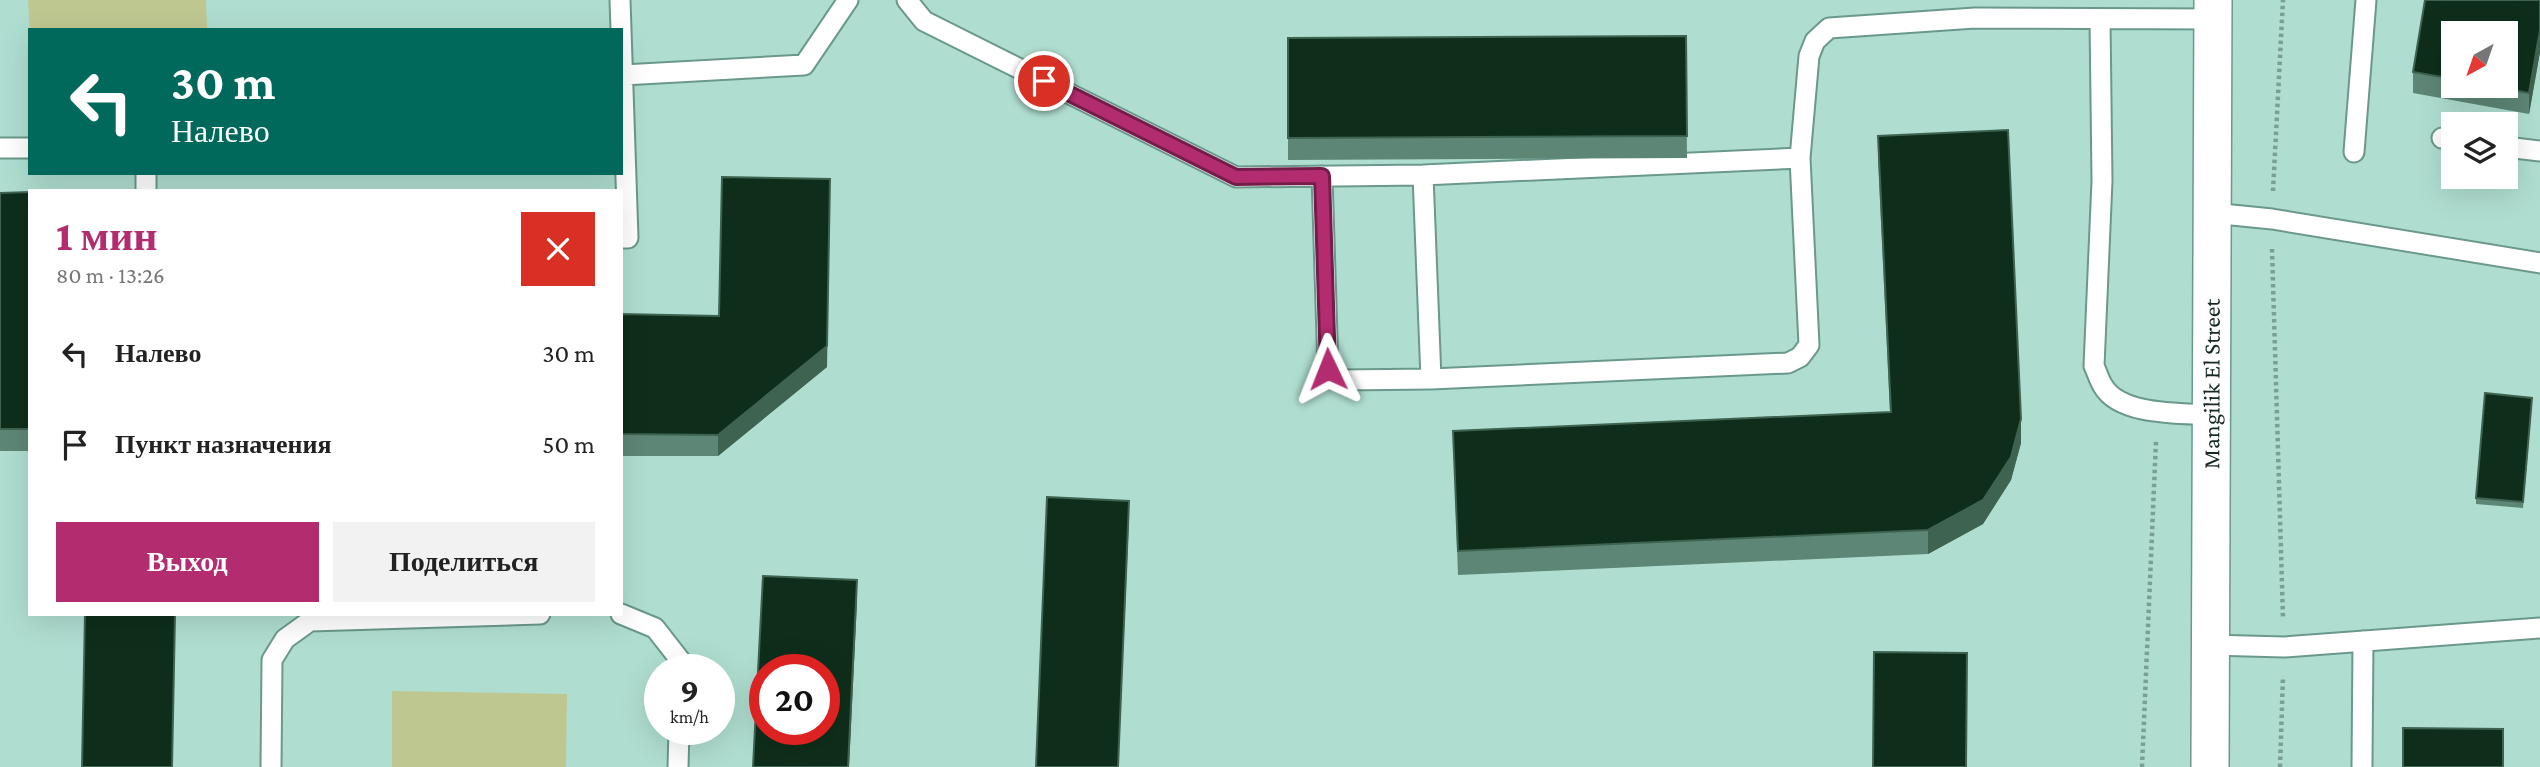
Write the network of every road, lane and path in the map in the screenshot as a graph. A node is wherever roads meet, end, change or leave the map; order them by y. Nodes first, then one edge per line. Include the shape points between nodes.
1 (621, 0) edge
2 (848, 0) edge
3 (907, 0) edge
4 (2283, 0) edge
5 (2366, 0) edge
6 (2213, 10) edge
7 (2101, 19) junction
8 (622, 28) edge
9 (623, 75) edge
10 (0, 148) edge
11 (28, 148) edge
12 (2518, 148) edge
13 (2540, 151) edge
14 (2354, 152) dead end
15 (1800, 158) junction
16 (1423, 175) junction
17 (1322, 176) junction
18 (2212, 214) junction
19 (2272, 219) junction
20 (623, 238) edge
21 (2540, 263) edge
22 (1431, 379) junction
23 (2157, 412) junction
24 (2212, 415) junction
25 (623, 615) edge
26 (474, 616) edge
27 (2540, 628) edge
28 (2363, 641) junction
29 (2210, 645) junction
30 (2284, 647) junction
31 (675, 654) edge
32 (679, 745) edge
33 (271, 767) edge
34 (678, 767) edge
35 (2143, 767) edge
36 (2210, 767) edge
37 (2280, 767) edge
38 (2362, 767) edge

1 - 8 lane
2 - 9 lane via 804,65
3 - 17 lane via 924,21 1236,177
4 - 19 path
5 - 14 lane
6 - 7 lane
6 - 18 street, Mangilik El Street
7 - 15 lane via 1975,18 1829,28 1815,41 1809,57
7 - 23 lane via 2102,181 2094,366 2104,388 2118,401
9 - 20 lane via 628,238
10 - 11 lane
12 - 13 lane
15 - 16 lane
15 - 22 lane via 1809,345 1800,357 1788,363
16 - 17 lane
16 - 22 lane
17 - 22 lane via 1328,369 1341,380
18 - 19 lane
18 - 24 street, Mangilik El Street
19 - 21 lane
19 - 30 path
23 - 24 lane
23 - 35 path
24 - 29 street, Mangilik El Street
25 - 31 lane via 655,628
26 - 33 lane via 310,621 285,639 272,660
27 - 28 lane
28 - 30 lane
28 - 38 lane
29 - 30 lane
29 - 36 street, Mangilik El Street
30 - 37 path
32 - 34 lane

